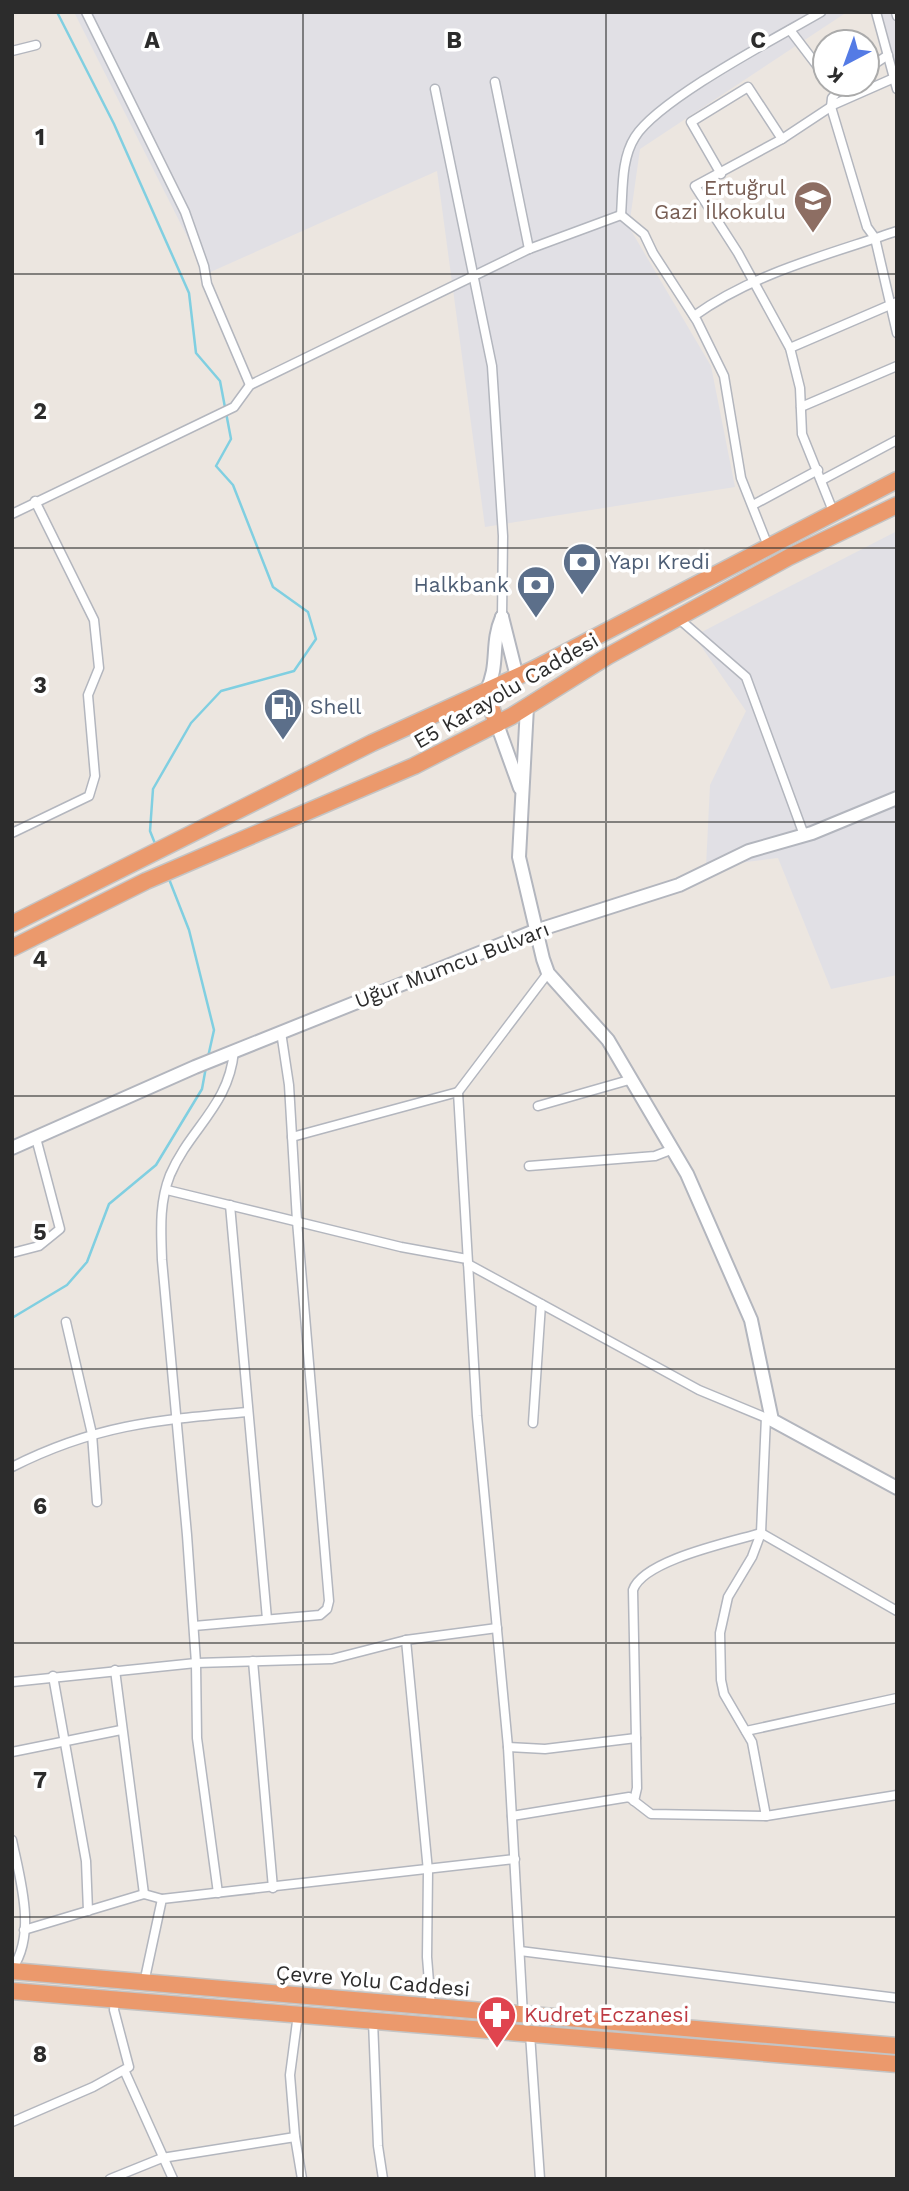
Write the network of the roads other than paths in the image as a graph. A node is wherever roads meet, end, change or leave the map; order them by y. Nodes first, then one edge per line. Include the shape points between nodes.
1 (86, 12) edge
2 (821, 12) edge
3 (876, 12) edge
4 (790, 30) junction
5 (36, 45) dead end
6 (12, 51) edge
7 (888, 55) junction
8 (811, 58) edge
9 (881, 60) edge
10 (894, 78) junction
11 (495, 82) dead end
12 (435, 89) dead end
13 (897, 89) edge
14 (832, 98) edge
15 (836, 98) edge
16 (833, 103) junction
17 (782, 139) junction
18 (721, 174) junction
19 (621, 215) junction
20 (897, 231) edge
21 (875, 238) junction
22 (529, 249) junction
23 (475, 278) junction
24 (752, 280) junction
25 (893, 304) edge
26 (694, 316) junction
27 (897, 332) edge
28 (790, 348) junction
29 (897, 366) edge
30 (250, 385) junction
31 (801, 407) junction
32 (897, 440) edge
33 (818, 470) junction
34 (822, 480) junction
35 (897, 480) edge
36 (35, 500) junction
37 (753, 505) junction
38 (897, 505) edge
39 (833, 511) junction
40 (12, 514) edge
41 (768, 545) junction
42 (502, 617) junction
43 (678, 618) junction
44 (517, 677) junction
45 (486, 692) junction
46 (527, 707) junction
47 (497, 724) junction
48 (897, 798) edge
49 (522, 813) junction
50 (12, 833) edge
51 (804, 835) junction
52 (12, 924) edge
53 (536, 931) junction
54 (12, 948) edge
55 (548, 973) junction
56 (281, 1032) junction
57 (234, 1051) junction
58 (629, 1080) junction
59 (457, 1092) junction
60 (538, 1106) dead end
61 (292, 1137) junction
62 (36, 1138) junction
63 (12, 1148) edge
64 (673, 1149) junction
65 (529, 1166) dead end
66 (167, 1190) junction
67 (230, 1205) junction
68 (297, 1221) junction
69 (12, 1253) edge
70 (467, 1262) junction
71 (541, 1304) junction
72 (66, 1322) dead end
73 (247, 1412) junction
74 (177, 1419) junction
75 (769, 1419) junction
76 (533, 1423) dead end
77 (92, 1434) junction
78 (12, 1467) edge
79 (897, 1488) edge
80 (97, 1502) dead end
81 (761, 1533) junction
82 (897, 1611) edge
83 (267, 1619) junction
84 (194, 1626) junction
85 (497, 1628) junction
86 (406, 1640) junction
87 (253, 1661) junction
88 (196, 1663) junction
89 (115, 1670) junction
90 (53, 1675) junction
91 (12, 1682) edge
92 (897, 1698) edge
93 (121, 1730) junction
94 (746, 1731) junction
95 (636, 1738) junction
96 (65, 1743) junction
97 (509, 1747) junction
98 (12, 1752) edge
99 (897, 1795) edge
100 (634, 1801) junction
101 (512, 1815) junction
102 (766, 1816) junction
103 (12, 1840) edge
104 (515, 1859) junction
105 (428, 1871) junction
106 (15, 1877) edge
107 (273, 1888) junction
108 (144, 1894) junction
109 (218, 1894) junction
110 (162, 1899) junction
111 (88, 1911) junction
112 (24, 1933) junction
113 (12, 1936) edge
114 (520, 1951) junction
115 (12, 1970) edge
116 (144, 1983) junction
117 (12, 1991) edge
118 (897, 1998) edge
119 (115, 1999) junction
120 (431, 2007) junction
121 (298, 2014) junction
122 (523, 2015) junction
123 (373, 2021) junction
124 (530, 2034) junction
125 (897, 2046) edge
126 (897, 2064) edge
127 (125, 2072) junction
128 (12, 2122) edge
129 (295, 2137) junction
130 (163, 2158) junction
131 (110, 2179) edge
132 (173, 2179) edge
133 (302, 2179) edge
134 (383, 2179) edge
135 (540, 2179) edge

1 - 30 street via 185,212 206,284
2 - 4 street
3 - 7 street
4 - 8 street
4 - 19 street via 654,117 636,136 626,156
5 - 6 street
7 - 9 street
7 - 10 street
10 - 13 street
10 - 16 street
11 - 22 street
12 - 23 street
14 - 16 street
15 - 16 street
16 - 17 street
16 - 21 street via 867,227
17 - 18 street
17 - 18 street via 748,87 691,122
18 - 24 street via 695,186
19 - 22 street
19 - 26 street via 644,234
20 - 21 street
21 - 24 street
21 - 25 street
22 - 23 street
23 - 30 street
23 - 42 street via 498,421
24 - 26 street
24 - 28 street
25 - 27 street
25 - 28 street
26 - 37 street via 724,376 741,478
28 - 31 street
29 - 31 street
30 - 36 street via 234,407
31 - 33 street via 802,434
32 - 34 street
33 - 34 street
33 - 37 street
34 - 39 street
35 - 39 highway, E5 Karayolu Caddesi
36 - 40 street
36 - 50 street via 94,620 99,668 88,695 95,776 89,796
37 - 41 street
38 - 43 highway, E5 Karayolu Caddesi
39 - 41 highway, E5 Karayolu Caddesi
41 - 44 highway, E5 Karayolu Caddesi
42 - 44 street
42 - 45 street via 494,636 495,671
43 - 46 highway, E5 Karayolu Caddesi
43 - 51 street via 746,677
44 - 45 highway, E5 Karayolu Caddesi
44 - 46 highway
45 - 47 highway
45 - 52 highway, E5 Karayolu Caddesi via 372,743
46 - 47 highway, E5 Karayolu Caddesi
46 - 49 street
47 - 49 street via 519,782
47 - 54 highway, E5 Karayolu Caddesi via 415,766 146,881
48 - 51 street, Uğur Mumcu Bulvarı
49 - 53 street via 519,857
51 - 53 street, Uğur Mumcu Bulvarı via 749,851 679,885
53 - 55 street
53 - 56 street, Uğur Mumcu Bulvarı
55 - 58 street via 608,1040
55 - 59 street
56 - 57 street, Uğur Mumcu Bulvarı
56 - 61 street
57 - 62 street, Uğur Mumcu Bulvarı
57 - 66 street via 224,1094 170,1175
58 - 60 street
58 - 64 street
59 - 61 street
59 - 70 street
61 - 68 street
62 - 63 street, Uğur Mumcu Bulvarı
62 - 69 street via 60,1229 39,1246
64 - 65 street via 655,1156
64 - 75 street via 751,1320
66 - 67 street
66 - 74 street via 160,1208 162,1260
67 - 68 street
67 - 73 street
68 - 70 street
68 - 83 street via 329,1601 320,1615
70 - 71 street
70 - 85 street
71 - 75 street via 699,1390
71 - 76 street
72 - 77 street
73 - 74 street
73 - 83 street
74 - 77 street
74 - 84 street
75 - 79 street
75 - 81 street
77 - 78 street
77 - 80 street
81 - 82 street
81 - 94 street via 729,1597 720,1633 720,1680
81 - 95 street via 669,1562 636,1581 632,1590
83 - 84 street
84 - 88 street
85 - 86 street
85 - 97 street
86 - 87 street via 332,1659
86 - 105 street
87 - 88 street
87 - 107 street
88 - 89 street
88 - 109 street via 197,1738
89 - 90 street
89 - 93 street
90 - 91 street
90 - 96 street
92 - 94 street
93 - 96 street
93 - 108 street
94 - 102 street
95 - 97 street via 545,1749
95 - 100 street
96 - 98 street
96 - 111 street via 86,1861
97 - 101 street
99 - 102 street
100 - 101 street via 629,1797
100 - 102 street via 651,1814
101 - 104 street
103 - 106 street
104 - 105 street
104 - 114 street
105 - 107 street
105 - 120 street
106 - 112 street
107 - 109 street
108 - 110 street
108 - 111 street
109 - 110 street
110 - 116 street
111 - 112 street
112 - 113 street
112 - 115 street via 21,1956
114 - 118 street
114 - 122 street
115 - 116 highway, Çevre Yolu Caddesi
116 - 120 highway, Çevre Yolu Caddesi
117 - 119 highway, Çevre Yolu Caddesi
119 - 121 highway, Çevre Yolu Caddesi
119 - 127 street via 130,2062
120 - 122 highway, Çevre Yolu Caddesi
121 - 123 highway, Çevre Yolu Caddesi
121 - 129 street via 290,2076
122 - 125 highway, Çevre Yolu Caddesi
123 - 124 highway, Çevre Yolu Caddesi
123 - 134 street
124 - 126 highway, Çevre Yolu Caddesi
124 - 135 street
127 - 128 street
127 - 130 street
129 - 130 street
129 - 133 street
130 - 131 street
130 - 132 street

